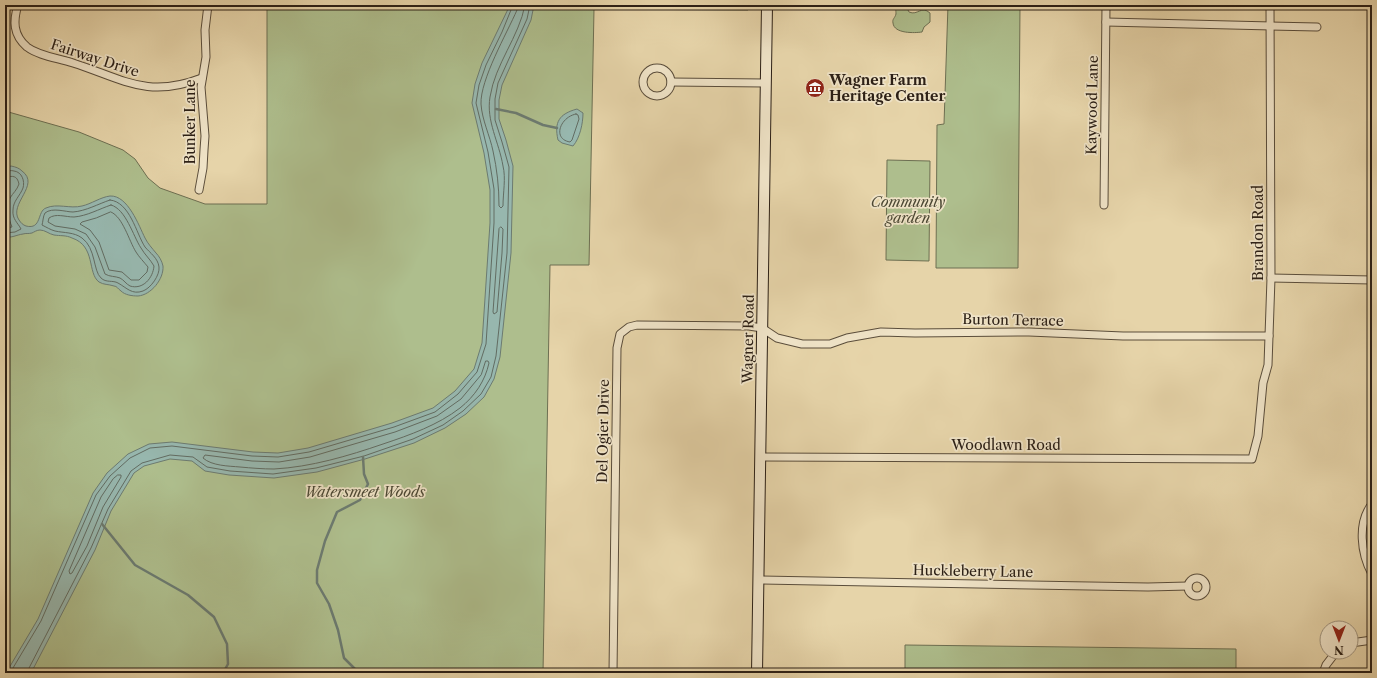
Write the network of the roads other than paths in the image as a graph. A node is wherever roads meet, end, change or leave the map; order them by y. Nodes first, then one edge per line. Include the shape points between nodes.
1 (18, 5) edge
2 (208, 5) edge
3 (767, 5) edge
4 (1106, 5) edge
5 (1270, 5) edge
6 (1106, 22) junction
7 (1270, 26) junction
8 (1317, 27) dead end
9 (202, 78) junction
10 (671, 82) dead end
11 (766, 83) junction
12 (199, 190) dead end
13 (1104, 205) dead end
14 (1271, 278) junction
15 (1372, 280) edge
16 (762, 328) junction
17 (1269, 336) junction
18 (760, 457) junction
19 (1252, 458) joint
20 (1372, 504) edge
21 (1372, 574) edge
22 (758, 580) junction
23 (1188, 586) dead end
24 (1372, 640) edge
25 (1359, 642) edge
26 (1330, 660) edge
27 (613, 673) edge
28 (757, 673) edge
29 (1323, 673) edge

1 - 9 street, Fairway Drive via 14,18 18,35 27,47 36,52 143,87 173,86
2 - 9 street, Bunker Lane via 205,30 206,57
3 - 11 street, Wagner Road
4 - 6 street, Kaywood Lane
5 - 7 street, Brandon Road
6 - 7 street
6 - 13 street, Kaywood Lane
7 - 8 street
7 - 14 street, Brandon Road
9 - 12 street, Bunker Lane via 205,136
10 - 11 street
11 - 16 street, Wagner Road
14 - 15 street
14 - 17 street, Brandon Road
16 - 17 street, Burton Terrace via 777,338 802,344 830,344 881,332
16 - 18 street, Wagner Road
16 - 27 street, Del Ogier Drive via 637,325 620,334 617,348
17 - 19 street, Brandon Road via 1268,365 1263,383 1258,436
18 - 19 street, Woodlawn Road
18 - 22 street, Wagner Road
20 - 21 street via 1366,511 1363,523 1365,553
22 - 23 street, Huckleberry Lane
22 - 28 street, Wagner Road
24 - 25 street
26 - 29 street

